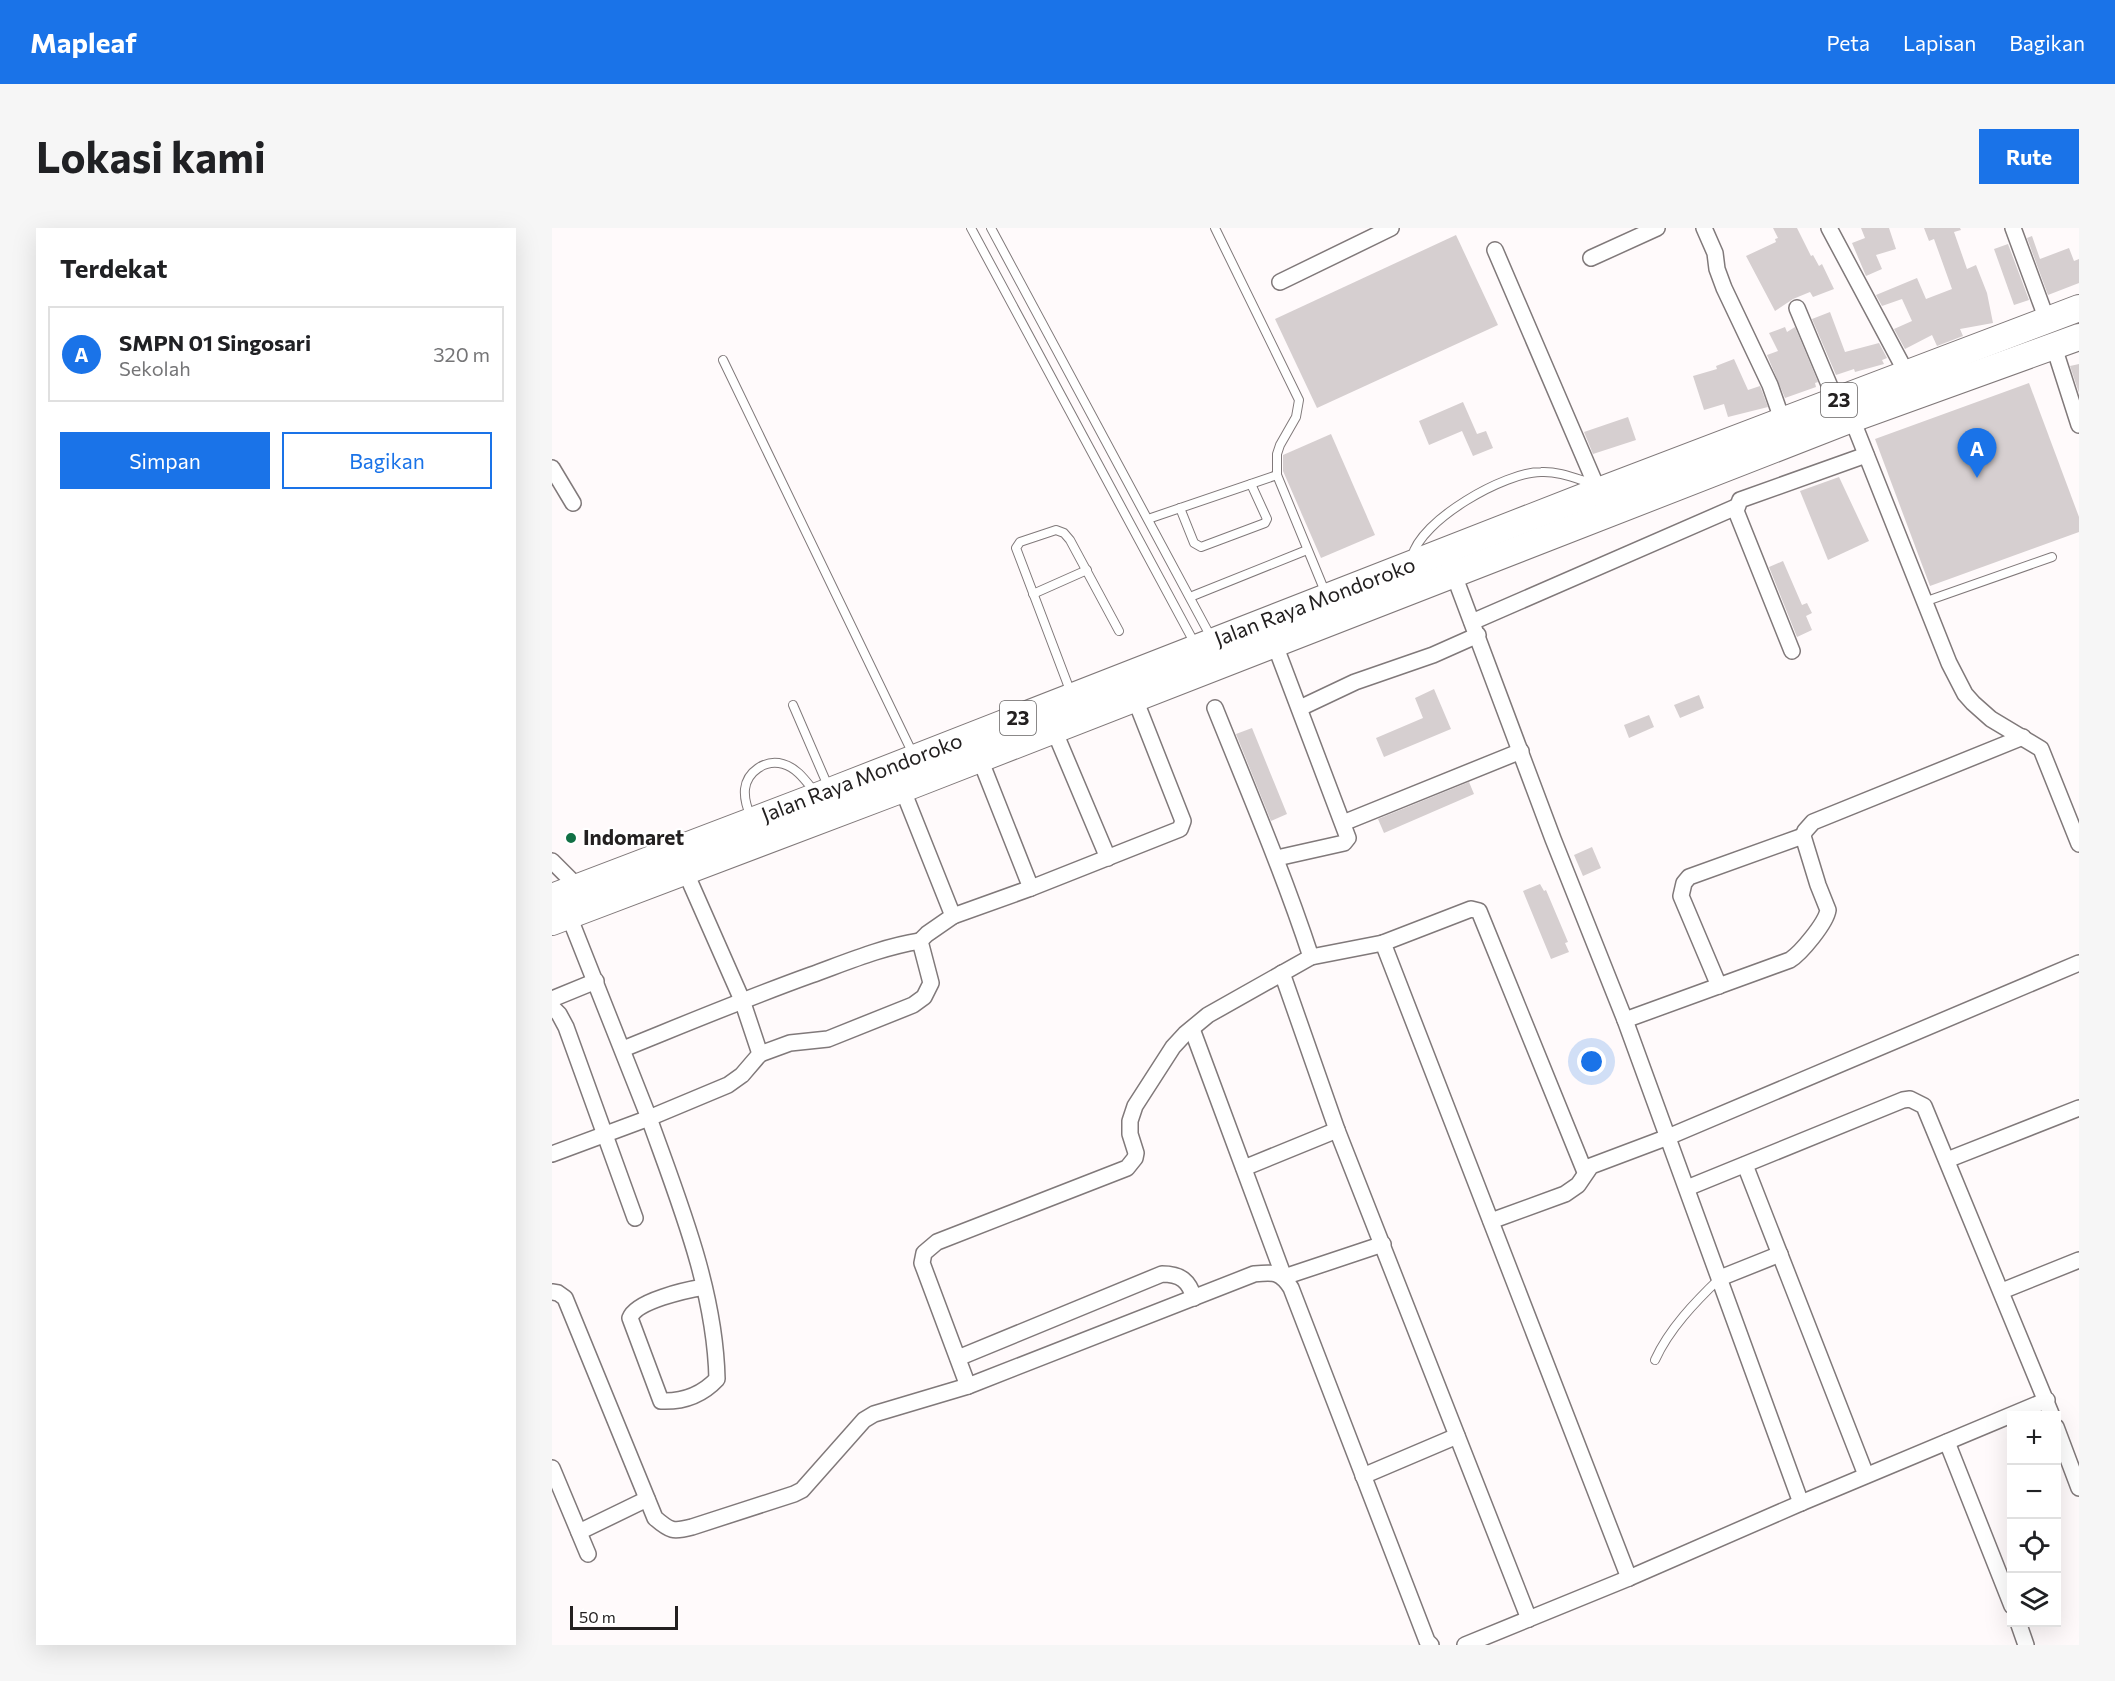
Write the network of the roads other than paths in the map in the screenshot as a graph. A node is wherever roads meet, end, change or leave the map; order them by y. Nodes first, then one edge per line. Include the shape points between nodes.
1 (971, 228) edge
2 (991, 228) edge
3 (1215, 228) edge
4 (1391, 228) edge
5 (1657, 228) edge
6 (1704, 228) edge
7 (1829, 228) edge
8 (2013, 228) edge
9 (1495, 250) dead end
10 (1591, 258) dead end
11 (1280, 282) dead end
12 (1797, 308) dead end
13 (2079, 308) edge
14 (2047, 320) junction
15 (2079, 337) edge
16 (2054, 347) junction
17 (723, 360) dead end
18 (1907, 374) junction
19 (1844, 410) junction
20 (1783, 422) junction
21 (2079, 425) edge
22 (1866, 454) junction
23 (552, 468) edge
24 (1276, 475) junction
25 (1251, 484) junction
26 (1601, 496) junction
27 (573, 503) dead end
28 (1736, 507) junction
29 (1180, 508) junction
30 (1148, 519) junction
31 (1307, 550) junction
32 (2052, 557) dead end
33 (1449, 562) junction
34 (1087, 570) junction
35 (1415, 576) junction
36 (1033, 594) junction
37 (1190, 597) junction
38 (1327, 597) junction
39 (1924, 602) junction
40 (1475, 629) junction
41 (1119, 631) dead end
42 (1270, 632) junction
43 (1792, 651) dead end
44 (1204, 655) junction
45 (1143, 687) junction
46 (793, 705) dead end
47 (1077, 708) junction
48 (1215, 708) dead end
49 (1300, 708) junction
50 (1054, 730) junction
51 (2023, 737) junction
52 (1521, 751) junction
53 (980, 759) junction
54 (904, 771) junction
55 (829, 800) junction
56 (753, 821) junction
57 (1343, 823) junction
58 (1803, 836) junction
59 (2079, 844) edge
60 (1108, 858) junction
61 (552, 861) edge
62 (1280, 865) junction
63 (668, 871) junction
64 (578, 887) junction
65 (1031, 888) junction
66 (552, 897) edge
67 (953, 916) junction
68 (561, 919) edge
69 (920, 941) junction
70 (1383, 944) junction
71 (1311, 957) junction
72 (2079, 963) edge
73 (1282, 973) junction
74 (596, 981) junction
75 (1719, 986) junction
76 (552, 999) edge
77 (742, 1000) junction
78 (552, 1007) edge
79 (1625, 1020) junction
80 (1192, 1029) junction
81 (622, 1049) junction
82 (760, 1054) junction
83 (2079, 1108) edge
84 (649, 1118) junction
85 (1337, 1130) junction
86 (605, 1134) junction
87 (1668, 1137) junction
88 (552, 1154) edge
89 (1947, 1160) junction
90 (1745, 1165) junction
91 (1244, 1168) junction
92 (1585, 1172) junction
93 (1687, 1188) junction
94 (635, 1218) dead end
95 (1491, 1221) junction
96 (1383, 1244) junction
97 (1780, 1254) junction
98 (2079, 1260) edge
99 (1284, 1277) junction
100 (1720, 1278) junction
101 (704, 1287) junction
102 (552, 1292) edge
103 (2002, 1292) junction
104 (1194, 1298) junction
105 (958, 1358) junction
106 (1655, 1360) dead end
107 (969, 1386) junction
108 (2047, 1400) junction
109 (2050, 1411) edge
110 (1457, 1436) junction
111 (2061, 1440) edge
112 (1947, 1442) junction
113 (552, 1468) edge
114 (1866, 1475) junction
115 (1363, 1476) junction
116 (2078, 1482) edge
117 (647, 1499) junction
118 (1801, 1503) junction
119 (579, 1532) junction
120 (588, 1554) dead end
121 (1629, 1578) junction
122 (2007, 1593) edge
123 (1529, 1619) junction
124 (2019, 1627) edge
125 (1431, 1645) edge
126 (1465, 1645) edge
127 (2026, 1645) edge

1 - 44 lane
2 - 30 lane
3 - 24 lane via 1299,400 1296,417 1277,454
4 - 11 street
5 - 10 street
6 - 20 street via 1724,288 1770,385
7 - 18 street
8 - 14 street
9 - 26 street
12 - 19 street
13 - 14 highway, Jalan Raya Mondoroko / 23
14 - 18 highway, Jalan Raya Mondoroko / 23
15 - 16 highway, Jalan Raya Mondoroko / 23
16 - 19 highway, Jalan Raya Mondoroko / 23
16 - 21 street
17 - 54 lane
18 - 19 highway, Jalan Raya Mondoroko / 23
19 - 20 highway, Jalan Raya Mondoroko / 23
19 - 22 street
19 - 26 highway, Jalan Raya Mondoroko / 23
20 - 26 highway, Jalan Raya Mondoroko / 23
22 - 28 street via 1740,500
22 - 39 street
23 - 27 street
24 - 25 lane
24 - 31 lane
25 - 29 lane
25 - 29 lane via 1267,519 1265,523 1201,548 1194,543
26 - 33 highway, Jalan Raya Mondoroko / 23
26 - 35 lane via 1561,475 1541,471 1519,474 1469,498 1434,524 1414,550
28 - 40 street
28 - 43 street
29 - 30 lane
30 - 37 lane
31 - 37 lane
31 - 38 lane
32 - 39 lane
33 - 35 highway, Jalan Raya Mondoroko / 23
33 - 40 street
34 - 36 lane
34 - 36 lane via 1064,533 1056,530 1030,537 1016,548
34 - 41 lane
35 - 38 highway, Jalan Raya Mondoroko / 23
35 - 42 highway, Jalan Raya Mondoroko / 23
36 - 47 lane
37 - 44 lane
38 - 42 highway, Jalan Raya Mondoroko / 23
39 - 51 street via 1965,694 1991,719
40 - 49 street via 1433,655 1356,682
40 - 52 street
42 - 44 highway, Jalan Raya Mondoroko / 23
42 - 49 street
44 - 45 highway, Jalan Raya Mondoroko / 23
45 - 47 highway, Jalan Raya Mondoroko / 23
45 - 60 street via 1183,821 1180,829
46 - 55 lane
47 - 50 highway, Jalan Raya Mondoroko / 23
47 - 54 highway, Jalan Raya Mondoroko / 23
48 - 62 street
49 - 57 street
50 - 53 highway, Jalan Raya Mondoroko / 23
50 - 60 street
51 - 58 street via 1813,822
51 - 59 street via 2042,749
52 - 57 street
52 - 79 street
53 - 54 highway, Jalan Raya Mondoroko / 23
53 - 65 street
54 - 55 highway, Jalan Raya Mondoroko / 23
54 - 67 street
55 - 56 highway, Jalan Raya Mondoroko / 23
55 - 56 lane via 799,772 783,764 769,763 758,767 747,779 746,804
55 - 63 highway, Jalan Raya Mondoroko / 23
56 - 63 highway, Jalan Raya Mondoroko / 23
57 - 62 street via 1348,838 1344,843
58 - 75 street via 1828,910 1826,919 1790,960
58 - 75 street via 1689,877 1684,884 1681,896
60 - 65 street
61 - 64 street
62 - 71 street
63 - 64 highway, Jalan Raya Mondoroko / 23
63 - 68 highway, Jalan Raya Mondoroko / 23
63 - 77 street
64 - 66 highway, Jalan Raya Mondoroko / 23
65 - 67 street
67 - 69 street
68 - 74 street
69 - 77 street via 863,956
69 - 82 street via 931,983 924,997 913,1005 828,1039 790,1043
70 - 71 street
70 - 92 street via 1471,909 1479,911
70 - 95 street
71 - 73 street
72 - 87 street
73 - 80 street via 1208,1015
73 - 85 street
74 - 76 street
74 - 81 street
75 - 79 street
77 - 81 street
77 - 82 street
78 - 86 street via 566,1027
79 - 87 street
80 - 91 street
80 - 105 street via 1173,1047 1135,1106 1130,1134 1136,1153 1127,1168 937,1242 924,1253 922,1263
81 - 84 street
82 - 84 street via 728,1085
83 - 89 street
84 - 86 street
84 - 101 street
85 - 91 street
85 - 96 street
86 - 88 street
86 - 94 street
87 - 92 street via 1591,1166
87 - 93 street
89 - 90 street via 1924,1106 1910,1099
89 - 103 street
90 - 93 street
90 - 97 street
91 - 99 street
92 - 95 street via 1578,1185 1565,1194
93 - 100 street
95 - 121 street
96 - 99 street
96 - 110 street
97 - 100 street
97 - 114 street
98 - 103 street
99 - 104 street via 1272,1272 1254,1274
99 - 115 street
100 - 106 lane via 1677,1325
100 - 118 street
101 - 101 street via 679,1291 637,1309 630,1318 661,1401 679,1402 706,1390 717,1379 711,1315
102 - 117 street via 565,1298
103 - 108 street
104 - 105 street via 1184,1279 1162,1274
104 - 107 street
105 - 107 street
107 - 117 street via 874,1414 864,1420 802,1490 782,1498 677,1531 655,1518
108 - 109 street
108 - 112 street
110 - 115 street
110 - 123 street
111 - 116 street
112 - 114 street
112 - 122 street
113 - 119 street
114 - 118 street
115 - 125 street
117 - 119 street
118 - 121 street
119 - 120 street
121 - 123 street
123 - 126 street
124 - 127 street

